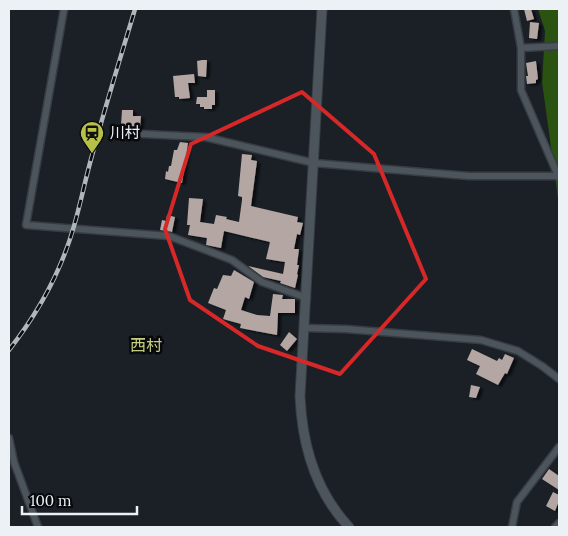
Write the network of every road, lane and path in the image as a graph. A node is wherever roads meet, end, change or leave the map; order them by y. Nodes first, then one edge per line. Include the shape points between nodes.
1 (64, 9) edge
2 (322, 9) edge
3 (514, 9) edge
4 (559, 46) edge
5 (521, 48) junction
6 (143, 134) dead end
7 (314, 163) junction
8 (559, 178) edge
9 (307, 298) junction
10 (305, 328) junction
11 (559, 379) edge
12 (9, 438) edge
13 (559, 447) edge
14 (559, 524) edge
15 (38, 527) edge
16 (349, 527) edge
17 (512, 527) edge
18 (555, 527) edge

1 - 9 street via 26,225 169,236 232,260 262,282
2 - 7 street
3 - 5 street
4 - 5 street
5 - 8 street via 521,90
6 - 7 street via 205,137
7 - 8 street via 469,176
7 - 9 street
9 - 10 street
10 - 11 street via 481,340 518,351
10 - 16 street via 300,396 307,449 329,500
12 - 15 street via 14,462
13 - 17 street via 517,502
14 - 18 street

